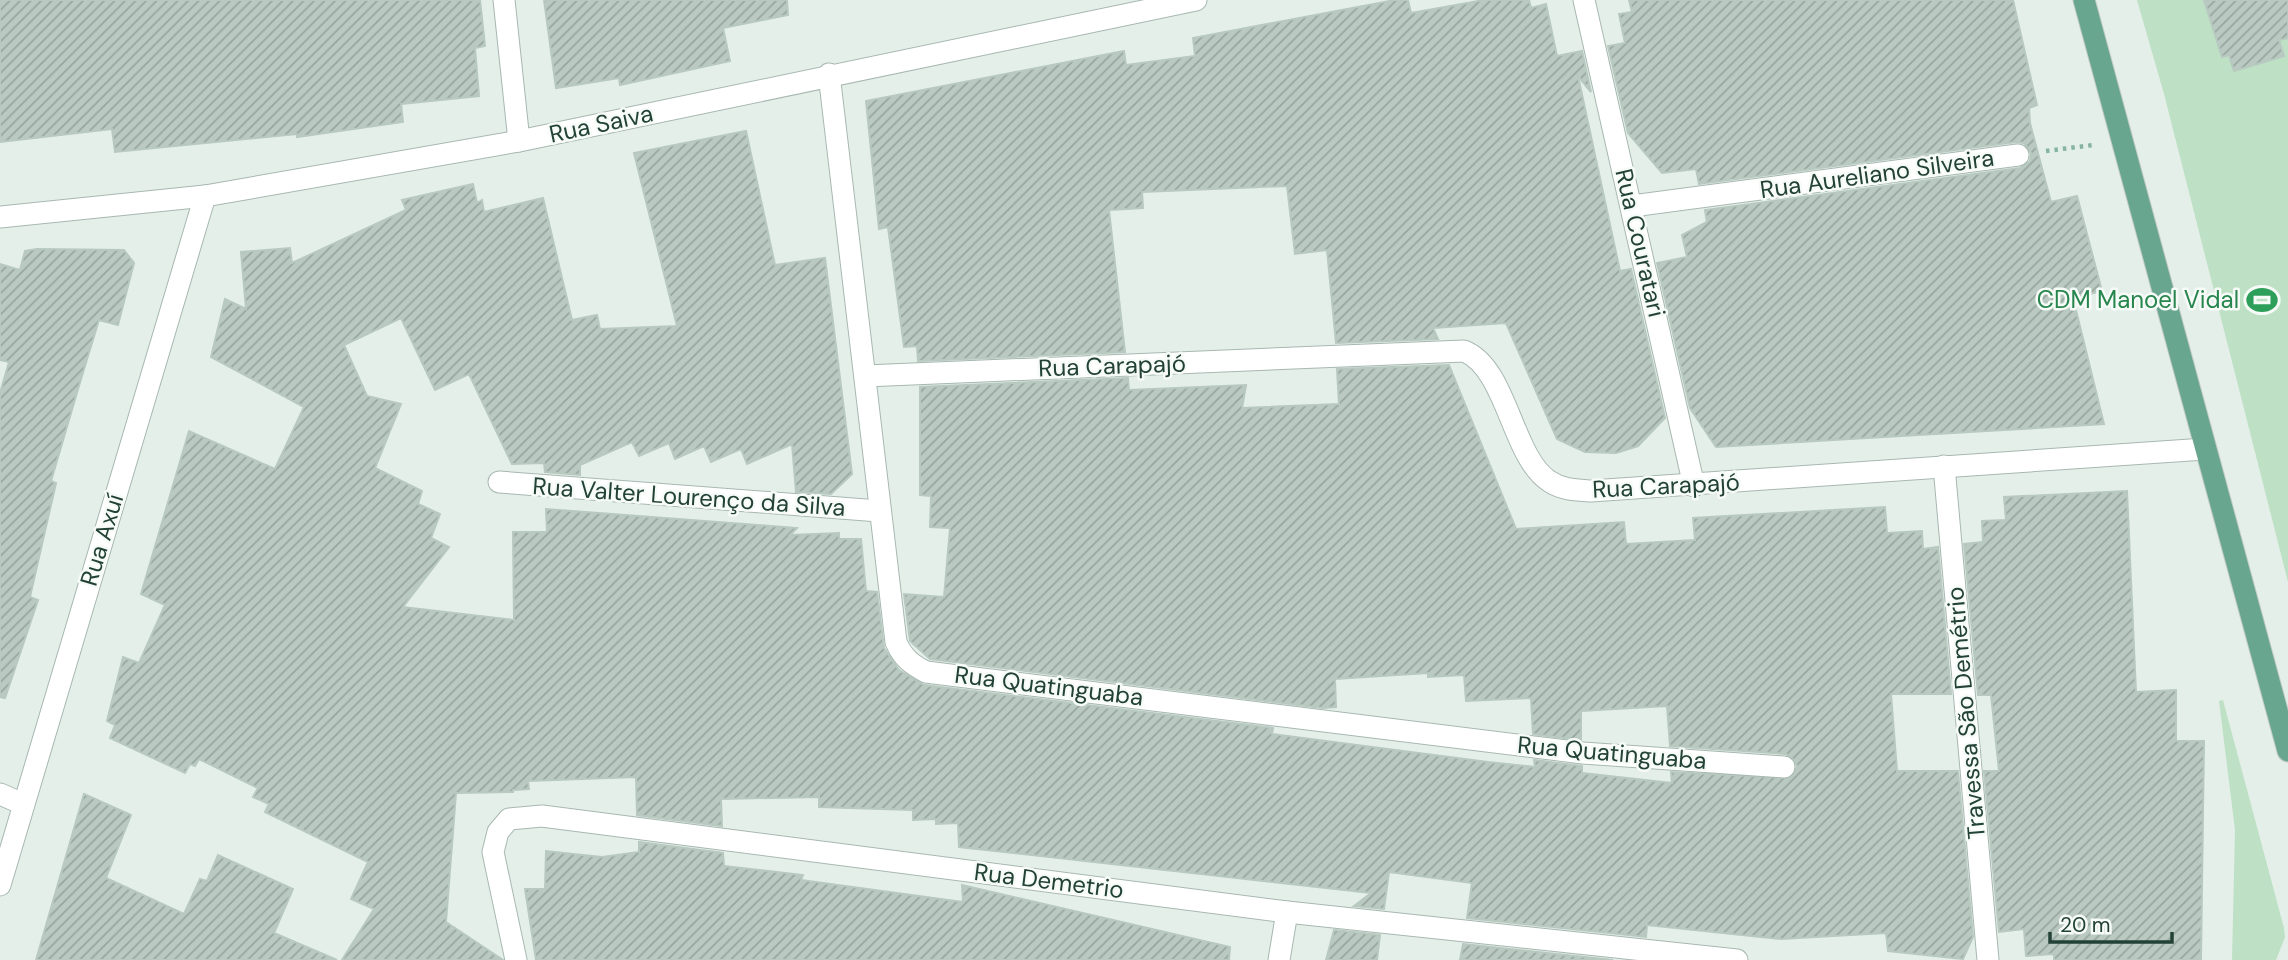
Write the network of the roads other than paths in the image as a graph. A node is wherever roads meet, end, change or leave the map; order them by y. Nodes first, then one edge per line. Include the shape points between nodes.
1 (504, 0) edge
2 (1196, 0) edge
3 (1584, 0) edge
4 (2084, 0) edge
5 (829, 74) junction
6 (519, 141) junction
7 (2018, 155) road end
8 (205, 196) junction
9 (1632, 206) junction
10 (0, 217) edge
11 (865, 376) junction
12 (2205, 449) junction
13 (1944, 466) junction
14 (499, 482) dead end
15 (1694, 486) junction
16 (879, 511) junction
17 (2288, 751) edge
18 (1784, 767) dead end
19 (0, 794) edge
20 (23, 804) junction
21 (0, 885) edge
22 (1287, 912) junction
23 (516, 960) edge
24 (1279, 960) edge
25 (1737, 960) edge
26 (1988, 960) edge

1 - 6 street
2 - 5 street, Rua Saiva
3 - 9 street, Rua Couratari
4 - 12 main road
5 - 6 street, Rua Saiva
5 - 11 street, Rua Quatinguaba
6 - 8 street, Rua Saiva
7 - 9 street, Rua Aureliano Silveira
8 - 10 street, Rua Saiva
8 - 20 street, Rua Axuí
9 - 15 street, Rua Couratari
11 - 15 street, Rua Carapajó via 1464,351 1483,364 1535,466 1548,481 1591,491
11 - 16 street, Rua Quatinguaba
12 - 13 street, Rua Carapajó
12 - 17 main road
13 - 15 street, Rua Carapajó
13 - 26 street, Travessa São Demétrio
14 - 16 street, Rua Valter Lourenço da Silva
16 - 18 street, Rua Quatinguaba via 896,642 903,657 926,671 1583,753
19 - 20 street
20 - 21 street, Rua Axuí
22 - 23 street, Rua Demetrio via 523,816 509,819 503,826 493,852
22 - 24 street
22 - 25 street, Rua Demetrio

